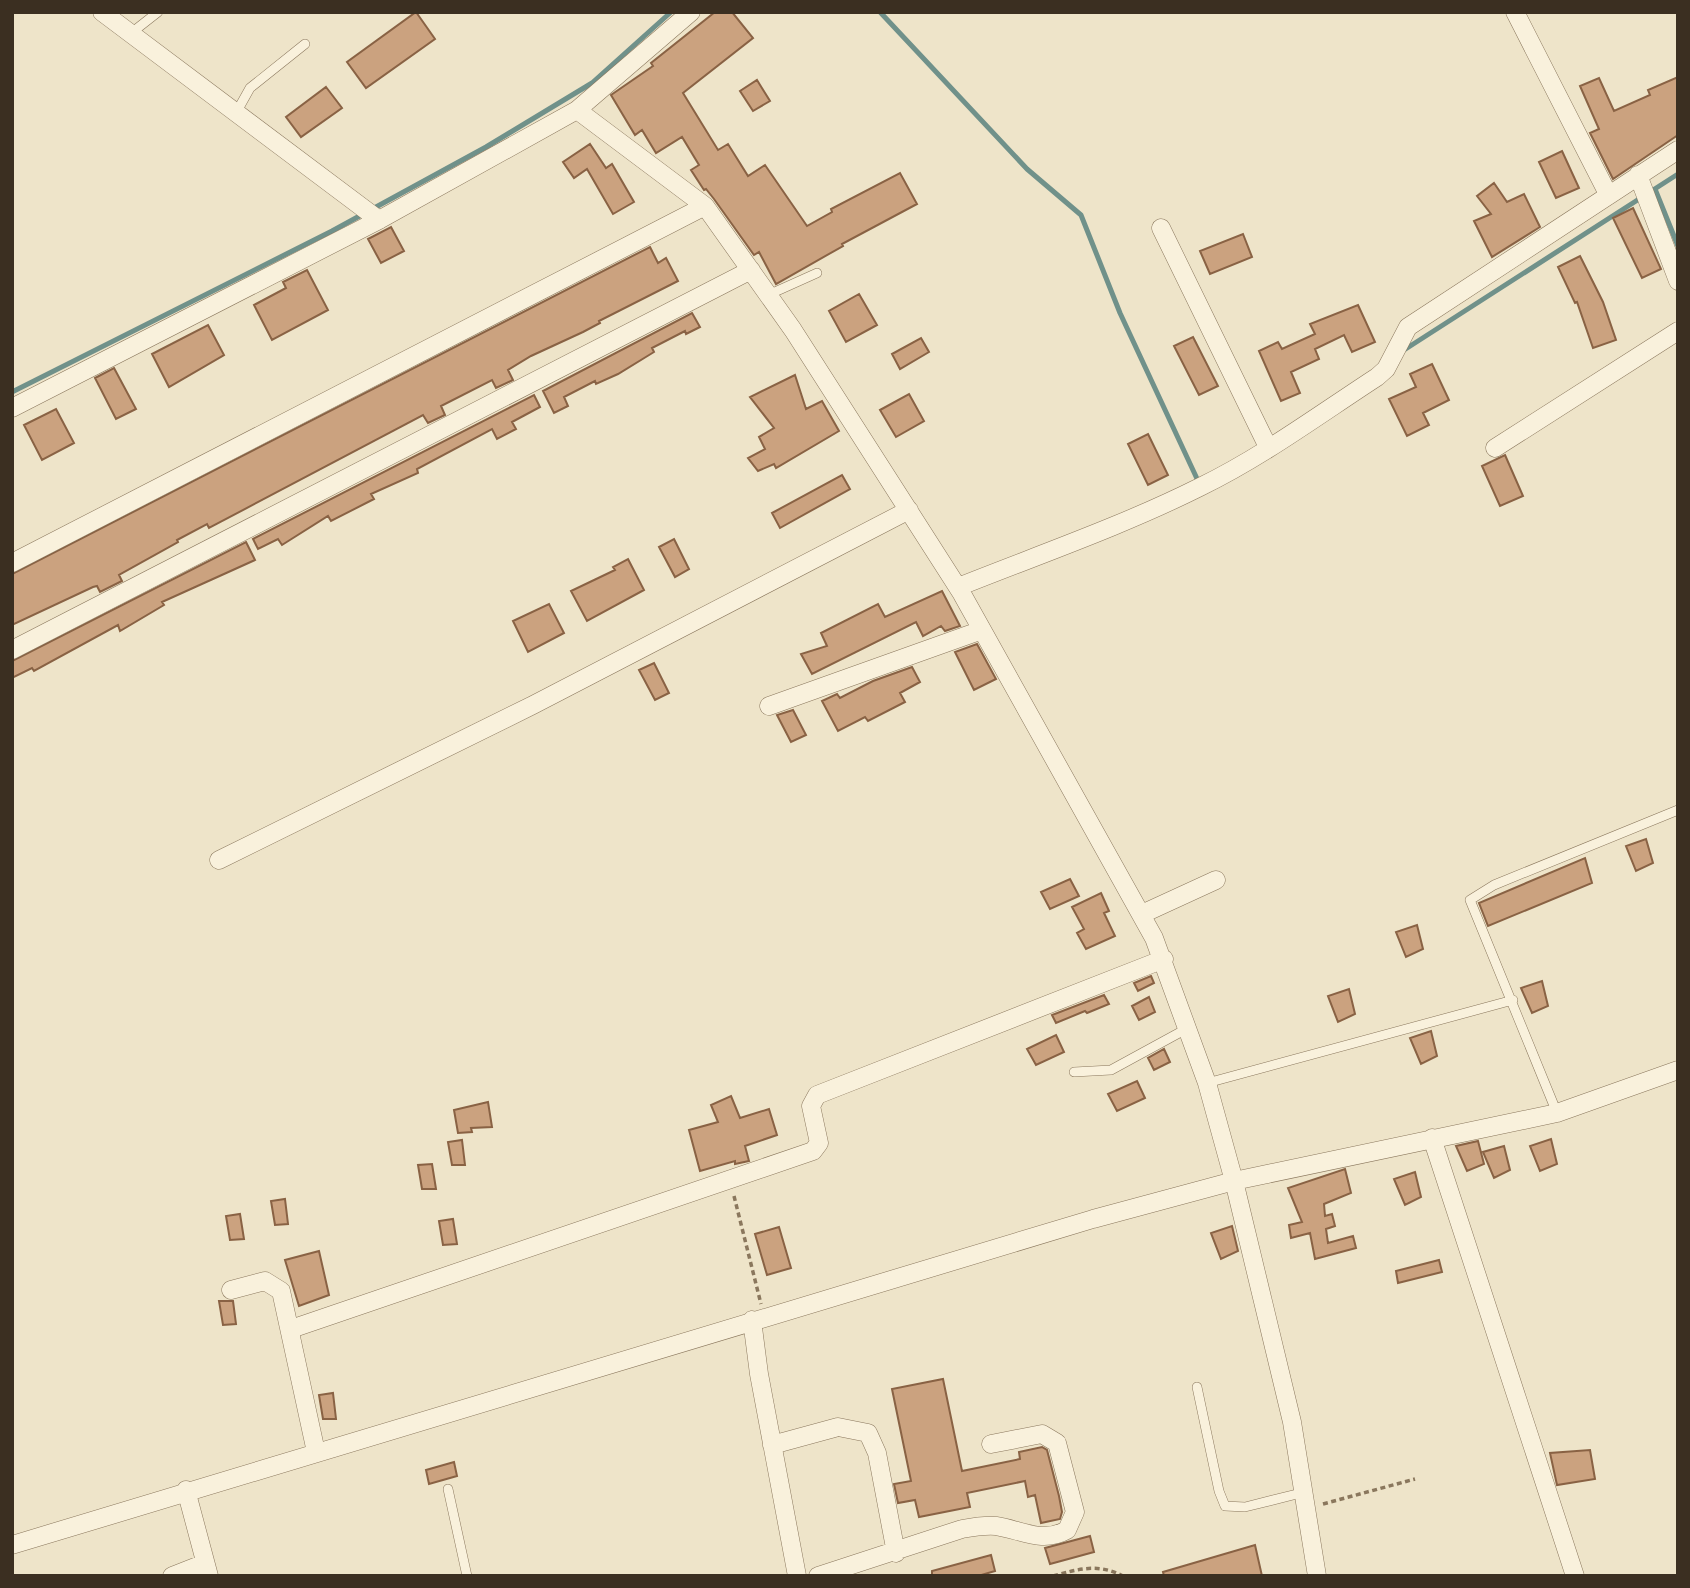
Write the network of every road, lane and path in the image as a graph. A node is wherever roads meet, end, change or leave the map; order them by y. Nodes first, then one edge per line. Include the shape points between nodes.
1 (103, 12) edge
2 (158, 12) edge
3 (691, 12) edge
4 (1515, 12) edge
5 (130, 34) junction
6 (305, 44) dead end
7 (577, 110) junction
8 (236, 113) junction
9 (1678, 150) edge
10 (1638, 175) junction
11 (1608, 194) junction
12 (705, 206) junction
13 (379, 220) junction
14 (1161, 228) dead end
15 (751, 270) junction
16 (817, 273) dead end
17 (1678, 281) edge
18 (768, 295) junction
19 (1678, 331) edge
20 (12, 408) edge
21 (1268, 447) junction
22 (1495, 449) dead end
23 (909, 510) junction
24 (12, 563) edge
25 (958, 587) junction
26 (982, 630) junction
27 (12, 650) edge
28 (769, 706) dead end
29 (1678, 810) edge
30 (219, 859) dead end
31 (1216, 880) dead end
32 (1142, 914) junction
33 (1164, 959) junction
34 (1513, 1000) junction
35 (1188, 1028) junction
36 (1678, 1070) edge
37 (1074, 1072) dead end
38 (1207, 1083) junction
39 (1557, 1113) junction
40 (1421, 1140) junction
41 (728, 1180) junction
42 (1234, 1181) junction
43 (231, 1290) dead end
44 (758, 1318) junction
45 (291, 1329) junction
46 (1197, 1387) dead end
47 (991, 1444) dead end
48 (772, 1445) junction
49 (316, 1452) junction
50 (1415, 1479) dead end
51 (448, 1489) dead end
52 (186, 1490) junction
53 (1306, 1499) junction
54 (12, 1545) edge
55 (896, 1553) junction
56 (207, 1569) edge
57 (172, 1576) edge
58 (467, 1576) edge
59 (797, 1576) edge
60 (818, 1576) edge
61 (1054, 1576) edge
62 (1123, 1576) edge
63 (1317, 1576) edge
64 (1575, 1576) edge

1 - 5 street
2 - 5 lane
3 - 7 street
4 - 11 street
5 - 8 street
6 - 8 lane via 250,88
7 - 12 street
7 - 13 street
8 - 13 street
9 - 10 street
10 - 11 street
10 - 17 street
11 - 21 street via 1408,327 1377,377
12 - 15 street
12 - 24 street
13 - 20 street
14 - 21 street
15 - 18 street
15 - 27 street
16 - 18 lane
18 - 23 street
19 - 22 street
21 - 25 street via 1182,496
23 - 25 street
23 - 30 street via 522,711
25 - 26 street
26 - 28 street
26 - 32 street
29 - 34 lane via 1471,898
31 - 32 street
32 - 33 street
33 - 35 street
33 - 41 street via 823,1093 811,1102 819,1143 816,1149
34 - 38 lane
34 - 39 lane
35 - 37 lane via 1111,1070
35 - 38 street
36 - 39 street
38 - 42 street
39 - 40 street
40 - 42 street
40 - 64 street
41 - 44 path via 737,1202
41 - 45 street
42 - 44 street
42 - 53 street via 1278,1357
43 - 45 street via 271,1282 281,1291
44 - 48 street
44 - 49 street
45 - 49 street
46 - 53 lane via 1225,1506
47 - 55 street via 1042,1434 1057,1443 1075,1512 1071,1526 1050,1537 984,1525
48 - 55 street via 838,1427 868,1433 877,1453
48 - 59 street
49 - 52 street
50 - 53 path
51 - 58 lane
52 - 54 street
52 - 56 street
53 - 63 street
55 - 60 street
56 - 57 street
61 - 62 path via 1086,1567 1110,1569

